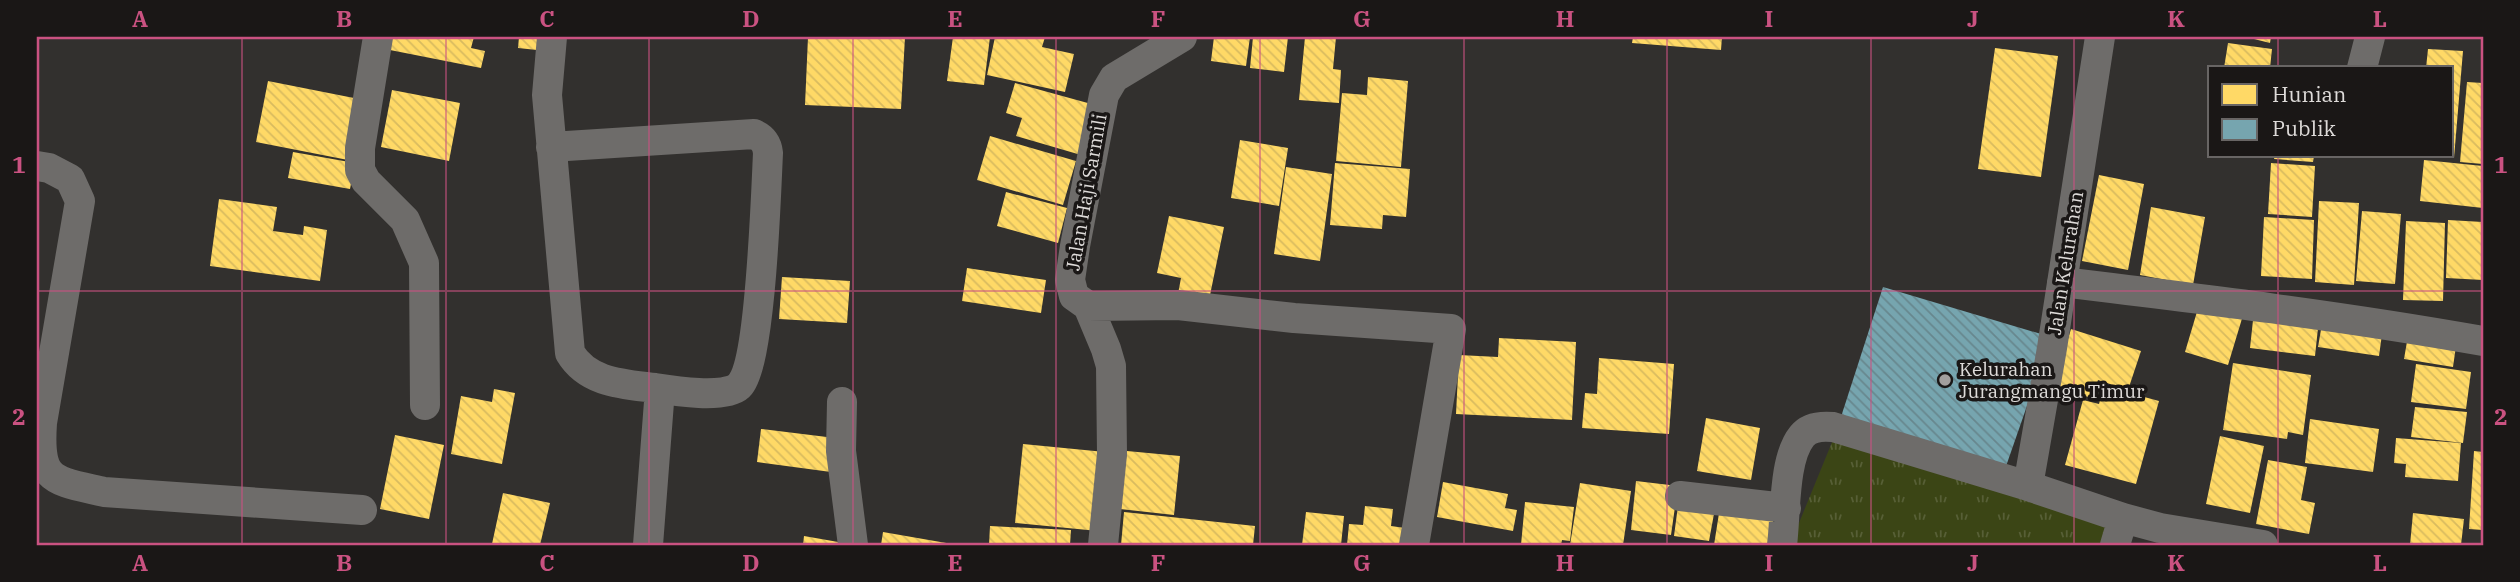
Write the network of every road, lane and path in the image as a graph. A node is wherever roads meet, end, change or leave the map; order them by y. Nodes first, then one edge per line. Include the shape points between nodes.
1 (378, 37) edge
2 (552, 37) edge
3 (1182, 37) edge
4 (2100, 37) edge
5 (2370, 37) edge
6 (2362, 66) edge
7 (551, 147) junction
8 (37, 166) edge
9 (2062, 282) junction
10 (1088, 306) junction
11 (48, 318) edge
12 (2483, 341) edge
13 (660, 389) junction
14 (842, 402) dead end
15 (425, 405) dead end
16 (2028, 486) junction
17 (1680, 496) dead end
18 (1786, 508) junction
19 (362, 510) dead end
20 (2119, 532) edge
21 (648, 545) edge
22 (853, 545) edge
23 (1103, 545) edge
24 (1414, 545) edge
25 (1782, 545) edge
26 (2263, 545) edge

1 - 15 street via 360,170 405,220 424,263
2 - 7 street via 547,95
3 - 10 street, Jalan Haji Sarmili via 1114,78 1104,95 1070,280 1074,296
4 - 9 street, Jalan Kelurahan
5 - 6 street
7 - 13 street via 570,353 592,376
7 - 13 street via 754,134 767,145 757,320 746,376 738,387 723,393
8 - 11 street via 70,179 80,201
9 - 12 street
9 - 16 street, Jalan Kelurahan
10 - 23 street, Jalan Haji Sarmili via 1111,366 1112,454
10 - 24 street via 1178,305 1451,329
11 - 19 street via 40,453 47,472 65,483 104,492
13 - 21 street
14 - 22 street via 841,451
16 - 18 street via 1819,426 1803,434 1791,456
16 - 20 street
17 - 18 street
18 - 25 street
20 - 26 street via 2160,528

